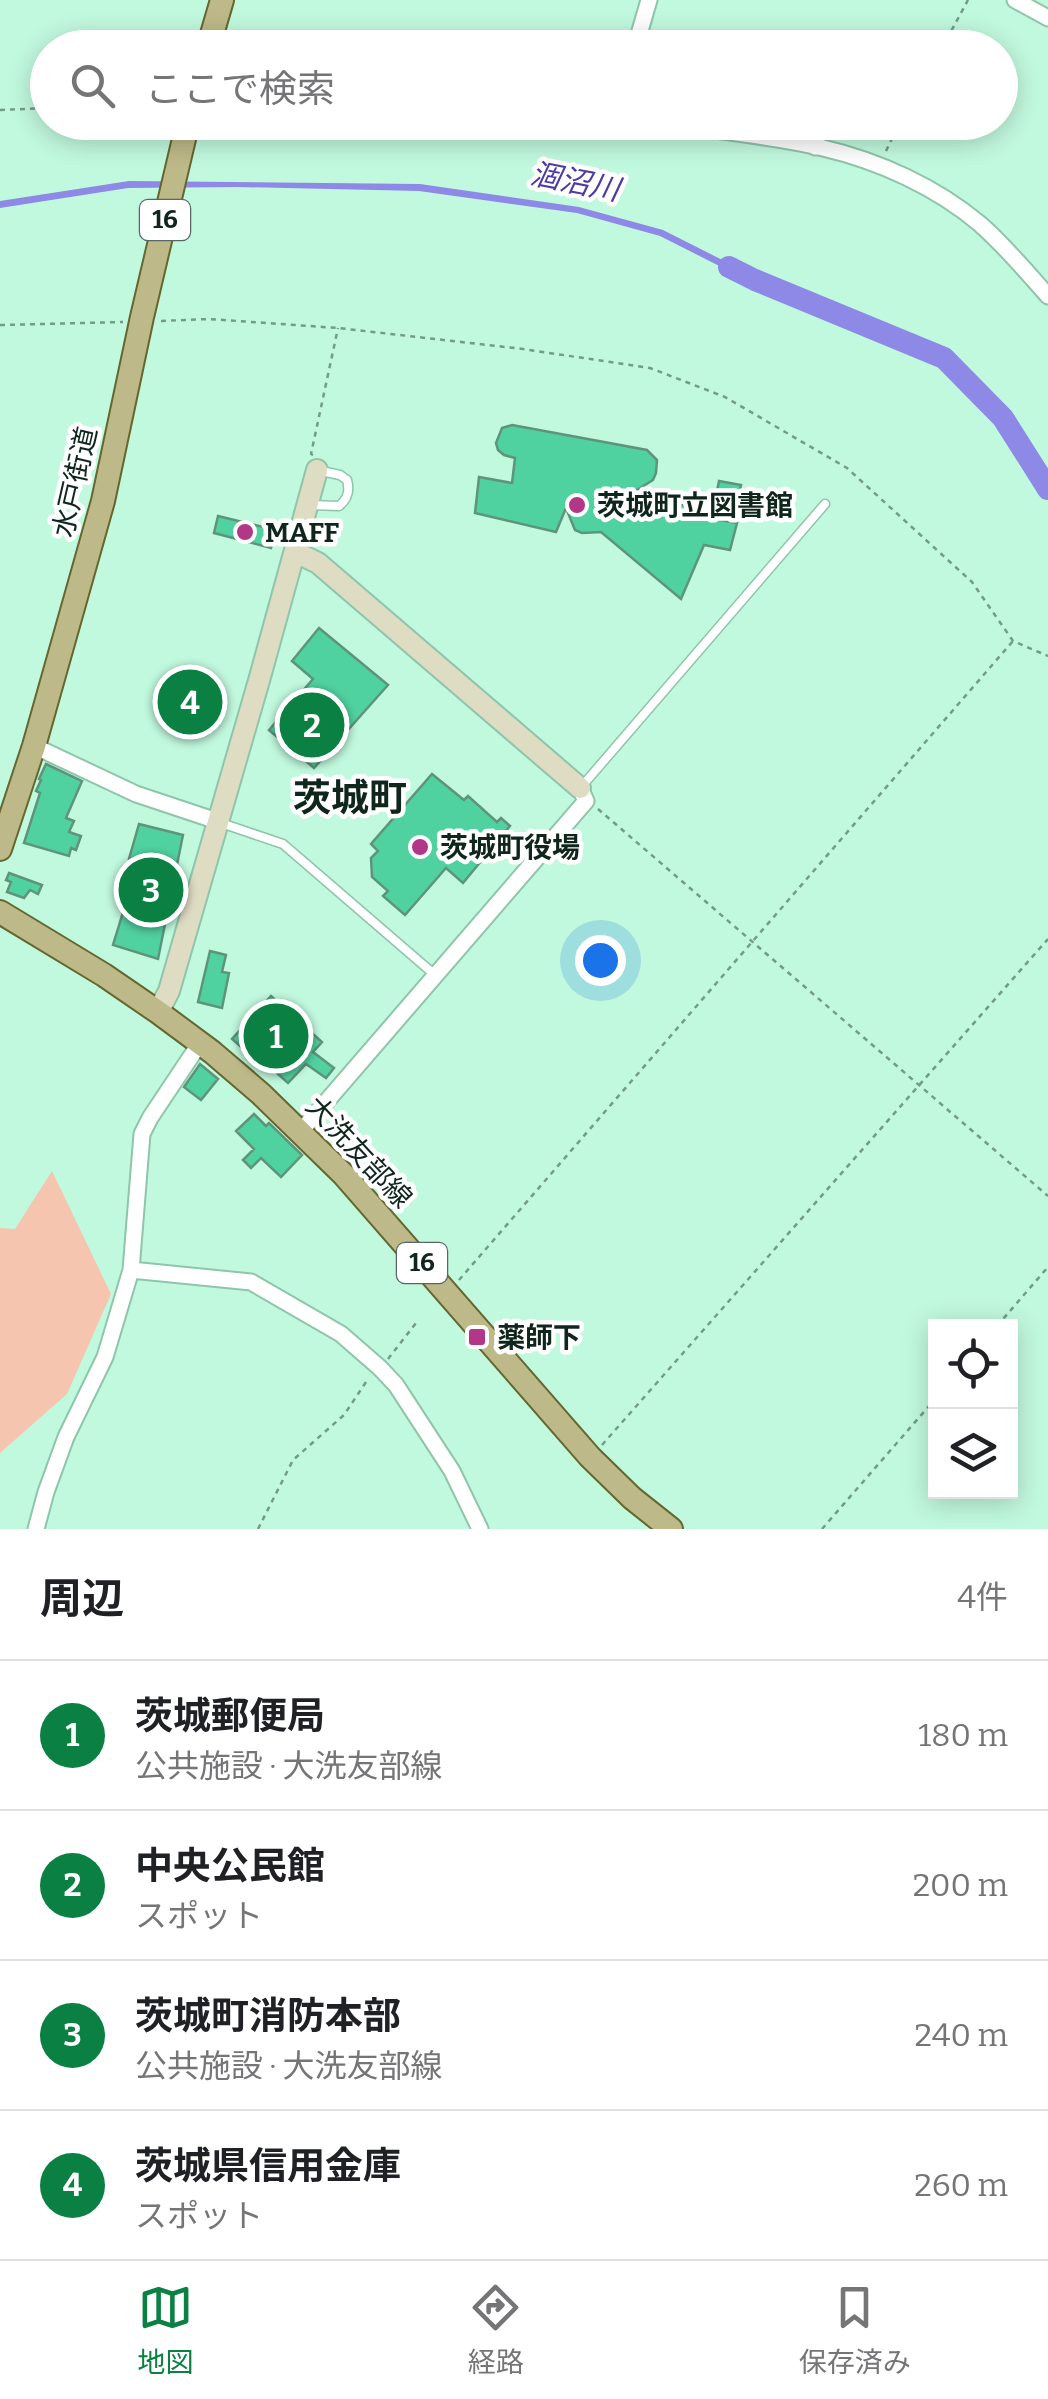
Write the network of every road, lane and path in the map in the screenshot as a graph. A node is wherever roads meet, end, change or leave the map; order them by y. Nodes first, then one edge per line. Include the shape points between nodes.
1 (222, 0) edge
2 (649, 0) edge
3 (968, 0) edge
4 (1015, 0) edge
5 (1048, 18) edge
6 (213, 30) edge
7 (640, 30) edge
8 (952, 30) edge
9 (30, 109) edge
10 (0, 110) edge
11 (184, 140) edge
12 (776, 140) edge
13 (816, 140) edge
14 (891, 140) edge
15 (815, 146) junction
16 (879, 166) junction
17 (1047, 294) edge
18 (141, 319) junction
19 (0, 325) edge
20 (338, 328) junction
21 (316, 470) junction
22 (308, 504) junction
23 (825, 504) dead end
24 (295, 552) junction
25 (1013, 641) junction
26 (1048, 656) edge
27 (34, 746) junction
28 (583, 794) junction
29 (216, 821) junction
30 (0, 849) edge
31 (0, 912) edge
32 (1048, 938) edge
33 (754, 940) junction
34 (436, 976) junction
35 (158, 1012) junction
36 (200, 1043) junction
37 (919, 1084) junction
38 (301, 1131) junction
39 (1048, 1196) edge
40 (1048, 1268) edge
41 (131, 1270) junction
42 (448, 1292) junction
43 (1003, 1319) edge
44 (416, 1323) dead end
45 (378, 1367) junction
46 (928, 1407) edge
47 (590, 1457) junction
48 (36, 1529) edge
49 (258, 1529) edge
50 (480, 1529) edge
51 (671, 1529) edge
52 (822, 1529) edge

1 - 6 main road
2 - 7 street
3 - 8 path
4 - 5 street
9 - 10 path
11 - 18 main road, 水戸街道 / 16
12 - 15 street
13 - 15 street
14 - 16 path
15 - 16 street
16 - 17 street via 977,222
18 - 19 path
18 - 20 path
18 - 27 main road, 水戸街道 / 16 via 103,501
20 - 21 path via 311,454 320,456
20 - 25 path via 650,368 725,397 847,468 972,582
21 - 22 street
21 - 22 lane via 340,475 348,494 339,506
22 - 24 street
23 - 28 lane
24 - 28 street via 318,563
24 - 29 street
25 - 26 path
25 - 33 path
27 - 29 street via 136,794
27 - 30 main road, 水戸街道 / 16
28 - 33 path
28 - 34 street
29 - 34 lane via 282,844
29 - 35 street
31 - 35 main road, 大洗友部線 / 16
32 - 37 path
33 - 37 path
33 - 42 path
34 - 38 street
35 - 36 main road, 大洗友部線 / 16
36 - 38 main road, 大洗友部線 / 16
36 - 41 street via 142,1134
37 - 39 path
37 - 47 path
38 - 42 main road, 大洗友部線 / 16
40 - 43 path
41 - 45 street via 251,1282 341,1334
41 - 48 street via 105,1356 66,1437
42 - 47 main road, 大洗友部線 / 16
44 - 45 path
45 - 49 path via 344,1415 293,1460
45 - 50 street via 452,1471
46 - 52 path
47 - 51 main road, 大洗友部線 / 16

